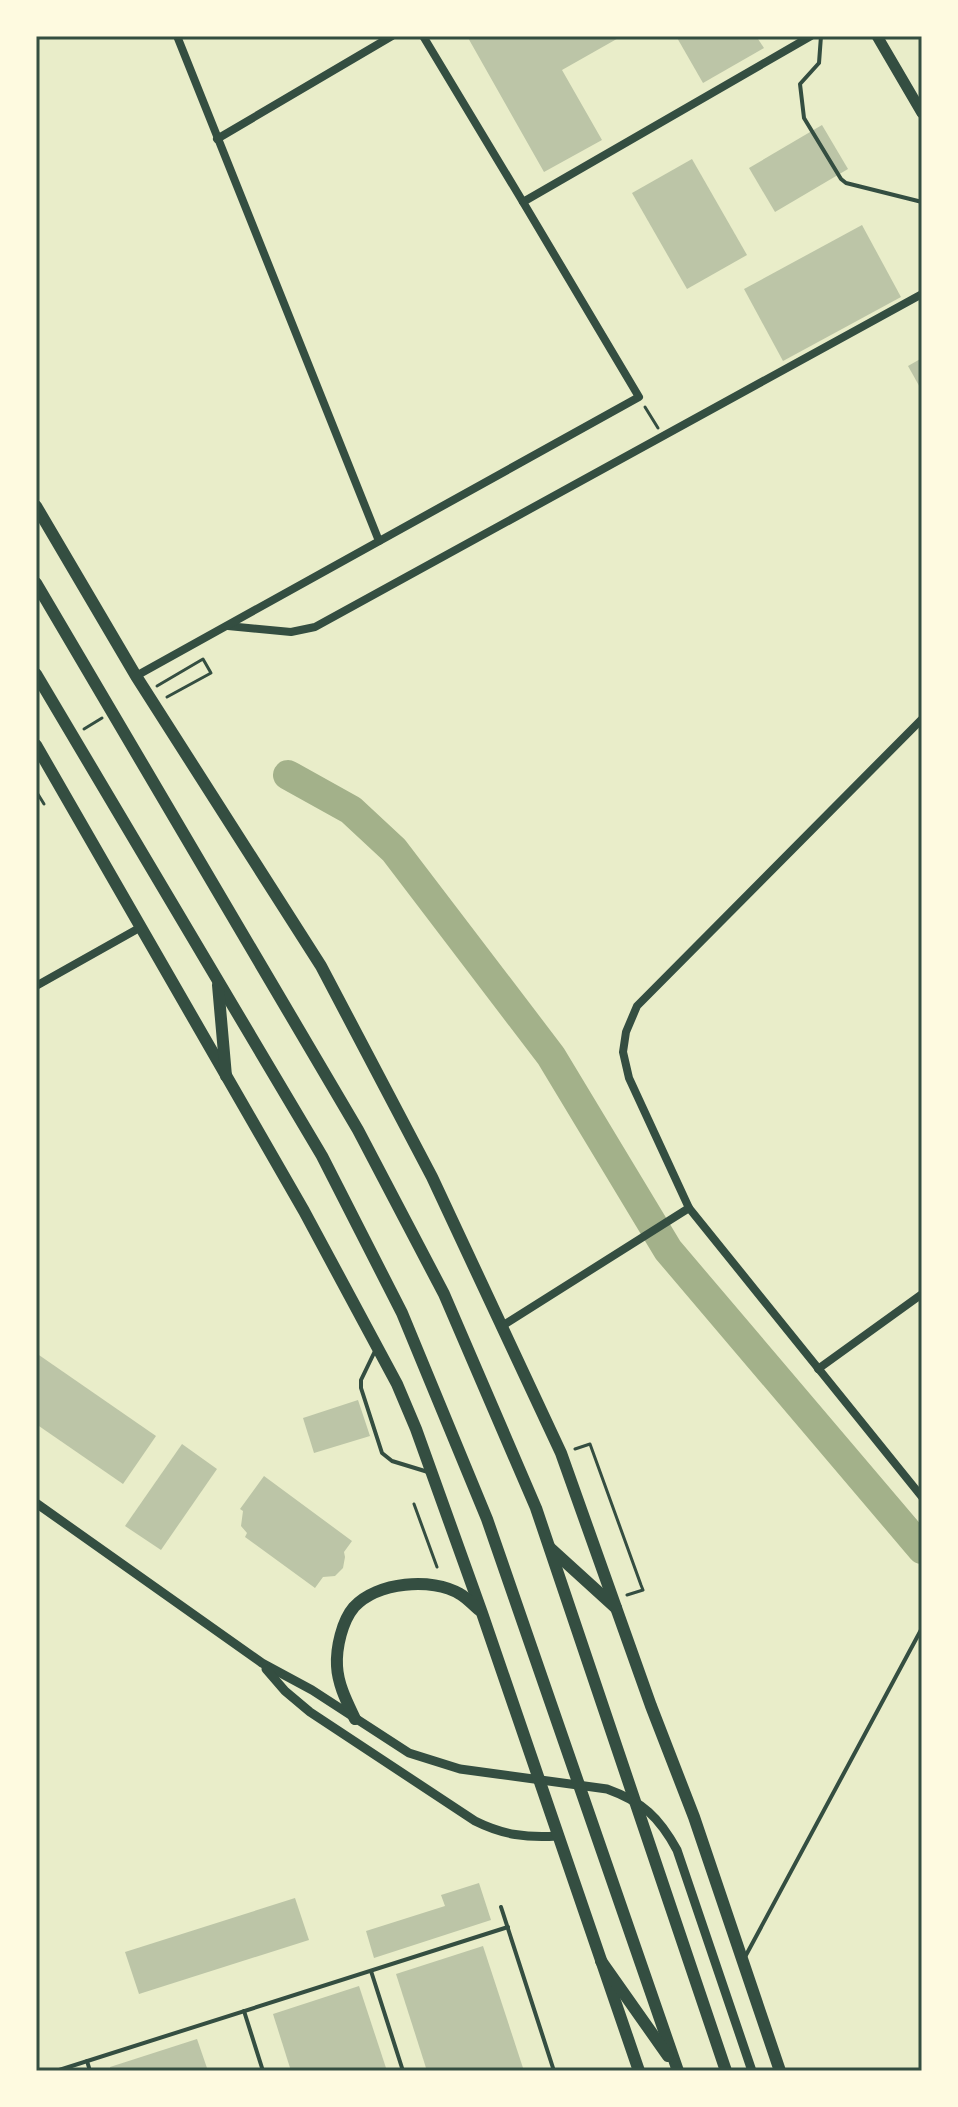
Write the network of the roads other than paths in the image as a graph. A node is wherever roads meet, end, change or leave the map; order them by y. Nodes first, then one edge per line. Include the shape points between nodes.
1 (177, 36) edge
2 (392, 36) edge
3 (423, 36) edge
4 (811, 36) edge
5 (821, 36) edge
6 (877, 36) edge
7 (922, 113) edge
8 (217, 139) junction
9 (523, 202) junction
10 (922, 202) edge
11 (922, 294) edge
12 (36, 506) edge
13 (379, 541) junction
14 (36, 583) edge
15 (227, 626) junction
16 (36, 674) edge
17 (136, 676) junction
18 (922, 719) edge
19 (36, 745) edge
20 (141, 927) junction
21 (218, 982) junction
22 (36, 986) edge
23 (226, 1076) junction
24 (689, 1208) junction
25 (922, 1294) edge
26 (502, 1326) junction
27 (375, 1341) junction
28 (818, 1369) junction
29 (432, 1475) junction
30 (922, 1497) edge
31 (36, 1503) edge
32 (550, 1548) junction
33 (616, 1608) junction
34 (482, 1613) junction
35 (922, 1628) edge
36 (262, 1663) junction
37 (355, 1719) junction
38 (557, 1836) junction
39 (501, 1907) dead end
40 (508, 1927) junction
41 (601, 1961) junction
42 (743, 1961) junction
43 (371, 1971) junction
44 (244, 2011) junction
45 (87, 2061) junction
46 (678, 2070) edge
47 (56, 2071) edge
48 (90, 2071) edge
49 (263, 2071) edge
50 (403, 2071) edge
51 (554, 2071) edge
52 (639, 2071) edge
53 (726, 2071) edge
54 (752, 2071) edge
55 (780, 2071) edge

1 - 8 street
2 - 8 street
3 - 9 street
4 - 9 street
5 - 10 lane via 819,63 800,84 802,112 841,179
6 - 7 main road
8 - 13 street
9 - 13 street via 639,397
11 - 15 street via 315,627 291,632
12 - 17 main road
13 - 15 street
14 - 32 main road via 358,1130 444,1294
15 - 17 street
16 - 21 main road
17 - 26 main road via 321,966 432,1177
18 - 24 street via 637,1006 623,1052 629,1078
19 - 20 main road
20 - 22 street
20 - 23 main road
21 - 23 main road
21 - 46 main road via 322,1156 402,1313 487,1519
23 - 27 main road
24 - 26 street
24 - 28 street
25 - 28 street
26 - 33 main road via 561,1453
27 - 29 main road
27 - 29 lane via 361,1388 378,1447 392,1461
28 - 30 street
29 - 34 main road
31 - 36 street
32 - 33 main road
32 - 53 main road
33 - 42 main road
34 - 37 main road via 460,1594 432,1585 374,1593 354,1607 340,1637 337,1666
34 - 38 main road
35 - 42 lane
36 - 37 street
36 - 38 street via 310,1712 475,1821 518,1836
37 - 54 street via 394,1745 434,1762 587,1784 651,1811 677,1850
38 - 41 main road
39 - 40 lane
40 - 43 lane
40 - 51 lane
41 - 46 main road
41 - 52 main road
42 - 55 main road
43 - 44 lane
43 - 50 lane
44 - 45 lane
44 - 49 lane
45 - 47 lane
45 - 48 lane

